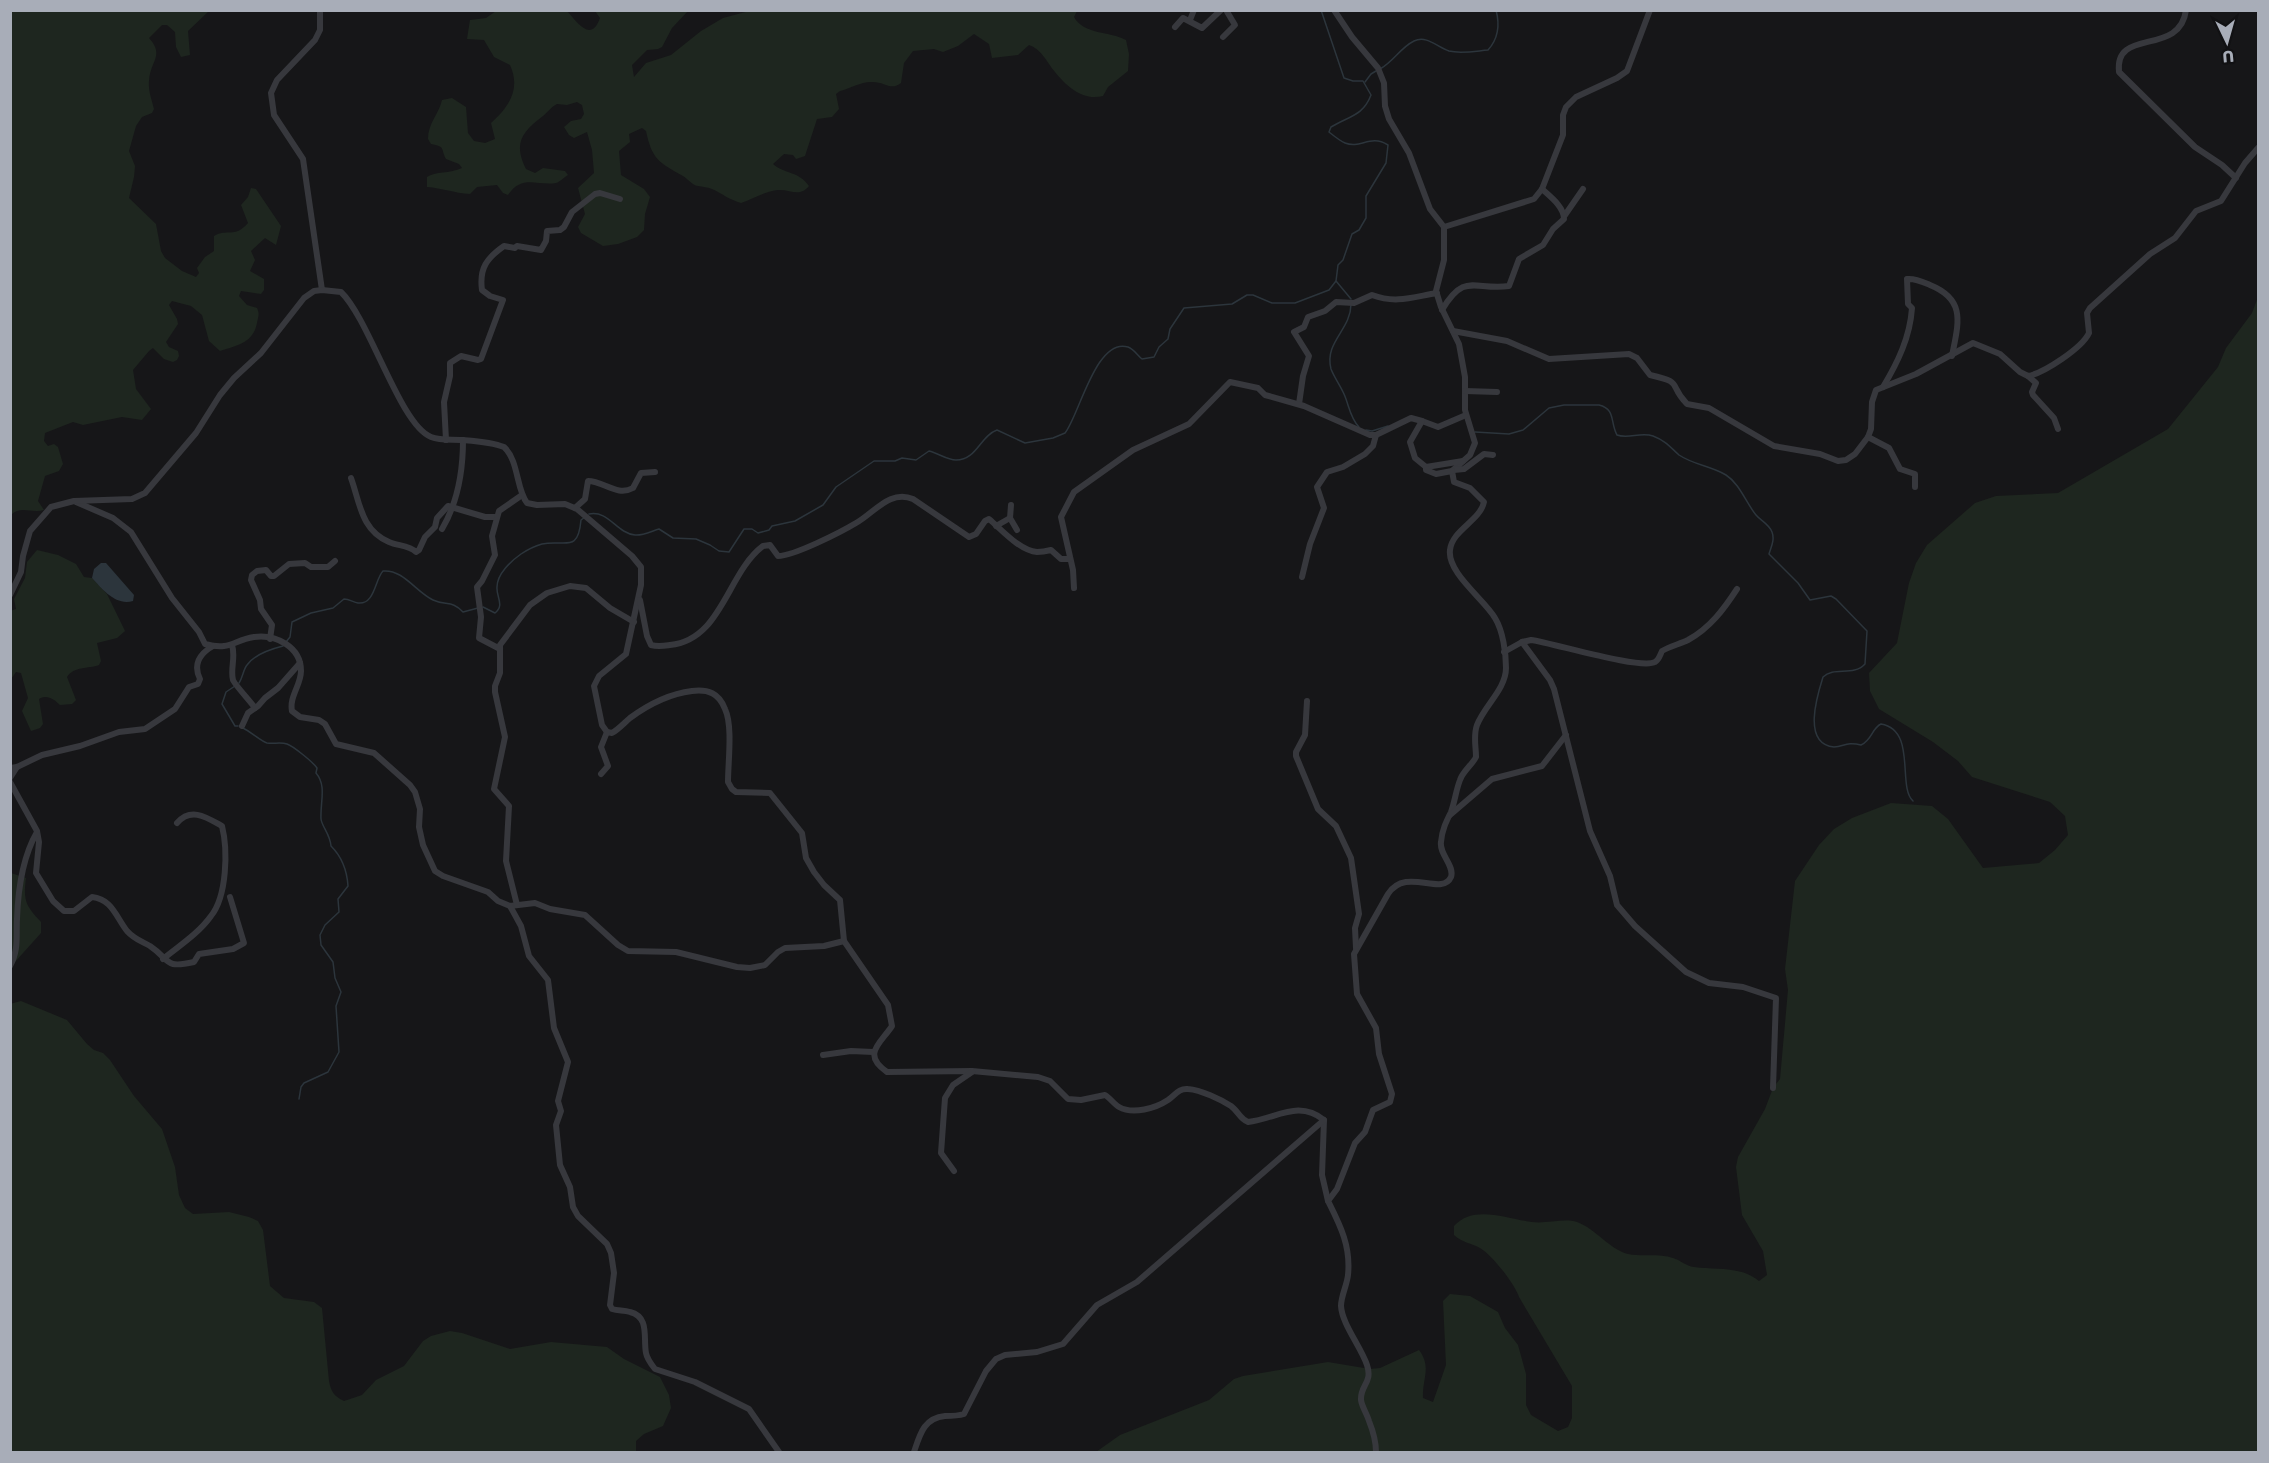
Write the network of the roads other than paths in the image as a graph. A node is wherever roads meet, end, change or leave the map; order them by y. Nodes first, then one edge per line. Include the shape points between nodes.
1 (320, 10) edge
2 (1194, 10) edge
3 (1221, 10) edge
4 (1226, 10) edge
5 (1334, 10) edge
6 (1650, 10) edge
7 (2186, 10) edge
8 (1190, 20) junction
9 (1175, 27) dead end
10 (1223, 37) dead end
11 (2259, 148) edge
12 (2236, 178) junction
13 (1542, 189) junction
14 (1583, 189) dead end
15 (621, 199) dead end
16 (1564, 215) junction
17 (1444, 227) junction
18 (322, 290) junction
19 (1437, 293) junction
20 (1442, 310) junction
21 (1454, 331) junction
22 (1952, 356) junction
23 (2028, 376) junction
24 (1882, 388) junction
25 (1466, 391) junction
26 (1497, 392) dead end
27 (1299, 404) junction
28 (1466, 415) junction
29 (1422, 421) junction
30 (2058, 429) dead end
31 (1376, 435) junction
32 (1868, 437) junction
33 (446, 440) junction
34 (463, 440) junction
35 (1493, 455) dead end
36 (1463, 461) junction
37 (1426, 467) junction
38 (1452, 470) junction
39 (655, 472) dead end
40 (351, 478) dead end
41 (1915, 487) dead end
42 (522, 495) junction
43 (74, 501) junction
44 (1011, 505) dead end
45 (452, 506) junction
46 (575, 508) junction
47 (496, 517) junction
48 (1010, 518) junction
49 (996, 526) junction
50 (442, 529) dead end
51 (1017, 530) dead end
52 (1071, 559) junction
53 (334, 561) dead end
54 (1302, 578) dead end
55 (1074, 588) dead end
56 (1737, 589) dead end
57 (640, 593) junction
58 (10, 595) edge
59 (634, 622) junction
60 (270, 639) junction
61 (1522, 642) junction
62 (232, 645) junction
63 (213, 646) junction
64 (500, 649) junction
65 (1504, 652) junction
66 (300, 663) junction
67 (1307, 701) dead end
68 (255, 708) junction
69 (242, 726) dead end
70 (607, 732) junction
71 (1566, 735) junction
72 (14, 768) edge
73 (602, 774) dead end
74 (10, 780) edge
75 (1449, 815) junction
76 (177, 823) dead end
77 (37, 831) junction
78 (230, 897) dead end
79 (514, 905) junction
80 (844, 941) junction
81 (1356, 949) junction
82 (163, 959) junction
83 (10, 966) edge
84 (873, 1052) junction
85 (823, 1055) dead end
86 (972, 1071) junction
87 (1773, 1088) dead end
88 (1324, 1120) junction
89 (954, 1171) dead end
90 (1328, 1201) junction
91 (779, 1452) edge
92 (914, 1452) edge
93 (1376, 1452) edge

1 - 18 street via 320,30 315,40 277,80 271,93 274,116 303,159
2 - 8 street
3 - 8 street via 1202,28
4 - 10 street via 1235,26
5 - 17 street via 1378,68 1389,119 1408,153 1430,209
6 - 13 street via 1627,71 1576,97 1566,107 1563,135
7 - 12 street via 2174,34 2124,51 2120,72 2195,147
8 - 9 street via 1182,18
11 - 12 street
12 - 23 street via 2221,201 2196,211 2175,238 2144,258 2090,308 2089,333 2073,351
13 - 16 street via 1557,202
13 - 17 street via 1530,202
14 - 16 street
15 - 33 street via 595,194 572,212 564,227 547,231 541,250 504,246 486,260 482,290 503,300 480,360 461,356 450,363 444,402
16 - 20 street via 1543,245 1519,259 1509,286 1479,284 1459,288
17 - 19 street via 1444,260
18 - 33 street via 341,292 413,421 430,437
18 - 43 street via 304,298 261,353 234,378 196,433 148,490 132,499
19 - 20 street
19 - 27 street via 1399,300 1382,300 1372,295 1354,303 1336,302 1308,317 1304,327 1294,332 1309,356
20 - 21 street
21 - 25 street
21 - 32 street via 1507,341 1549,359 1629,354 1649,374 1672,381 1687,404 1709,408 1774,446 1838,461 1854,454
22 - 23 street via 1973,344 2000,354
22 - 24 street
22 - 24 street via 1956,306 1944,292 1907,279 1908,304 1912,308 1910,326 1899,358
23 - 30 street via 2036,382 2034,395 2054,418
24 - 32 street via 1873,396
25 - 26 street
25 - 28 street
27 - 31 street
27 - 52 street via 1229,382 1189,424 1132,450 1076,488 1060,517
28 - 29 street via 1438,427
28 - 36 street via 1475,442
29 - 31 street via 1406,419
29 - 37 street via 1410,446 1414,458
31 - 54 street via 1365,454 1326,472 1317,487 1324,507
32 - 41 street via 1889,448 1900,469 1915,474
33 - 34 street
34 - 42 street via 507,449
34 - 45 street via 462,471
35 - 38 street via 1484,454 1464,469
36 - 37 street
36 - 38 street
37 - 38 street via 1425,470 1436,474
38 - 65 street via 1453,480 1470,488 1484,504 1455,539 1450,554 1459,574 1495,618
39 - 46 street via 641,473 633,488 626,491 588,481 585,499
40 - 45 street via 366,523 382,539 417,552 438,516
42 - 46 street via 530,504
42 - 47 street
43 - 58 street via 51,507 37,520
43 - 63 street via 113,518 131,532 151,568 205,644
44 - 48 street
45 - 47 street
45 - 50 street
46 - 57 street via 641,567
47 - 64 street via 492,536 495,555 476,592 481,617 479,638
48 - 49 street
48 - 51 street
49 - 52 street via 1024,548 1037,552 1051,550 1061,559
49 - 57 street via 987,519 969,537 913,499 897,496 857,523 794,553 778,556 770,545 765,545 742,570 707,626 682,644 651,645
52 - 55 street
53 - 60 street via 328,567 289,564 274,576 266,570 252,575 261,609 272,625
56 - 61 street via 1710,625 1662,651 1654,663 1611,658 1554,643
57 - 59 street
59 - 64 street via 586,588 570,586 534,601
59 - 70 street via 626,654 599,676 594,686
60 - 62 street via 254,637
60 - 66 street via 291,646
61 - 65 street
61 - 71 street via 1550,680
62 - 63 street
62 - 68 street via 234,682
63 - 72 street via 197,665 198,684 189,687 176,709 158,722 145,729 119,732 42,754
64 - 79 street via 495,692 505,737 494,789 509,806 506,861
65 - 75 street via 1505,675 1477,725 1476,757 1460,780
66 - 68 street
66 - 79 street via 302,672 292,711 325,724 336,744 374,753 415,792 423,845 435,871
67 - 81 street via 1305,735 1296,756 1318,809 1336,826 1351,858 1359,914
68 - 69 street
70 - 73 street via 601,747 608,766
70 - 80 street via 612,733 662,698 712,691 726,710 728,782 736,792 770,794 802,833 806,858 840,900
71 - 75 street via 1542,766 1492,779
71 - 87 street via 1590,831 1623,912 1694,976 1776,998
72 - 74 street
74 - 77 street
75 - 81 street via 1440,845 1450,878 1436,884 1410,880 1394,886
76 - 82 street via 191,814 199,814 222,826 225,873 212,915
77 - 82 street via 36,873 53,901 71,912 89,898 100,898 114,909 133,937
77 - 83 street via 22,873 17,948
78 - 82 street via 244,943 233,949 199,954 194,962 182,965
79 - 80 street via 535,903 585,915 628,951 676,952 737,967 765,965 785,948
79 - 91 street via 529,956 548,980 554,1028 568,1062 556,1125 560,1165 570,1187 573,1208 611,1253 614,1263 610,1305 612,1309 630,1311 642,1321 646,1354 655,1369 695,1382 749,1409
80 - 84 street via 879,989 891,1016 892,1026
81 - 90 street via 1357,994 1374,1023 1392,1094 1390,1102 1373,1110
84 - 85 street
84 - 86 street via 879,1067 887,1072
86 - 88 street via 1038,1077 1050,1082 1068,1100 1105,1095 1128,1111 1158,1105 1186,1089 1231,1106 1248,1122 1304,1110
86 - 89 street via 953,1084 945,1098 941,1153
88 - 90 street via 1322,1175
88 - 92 street via 1137,1282 1097,1305 1063,1344 996,1359 964,1414 928,1421
90 - 93 street via 1347,1245 1348,1277 1341,1306 1370,1373 1361,1402 1374,1433

